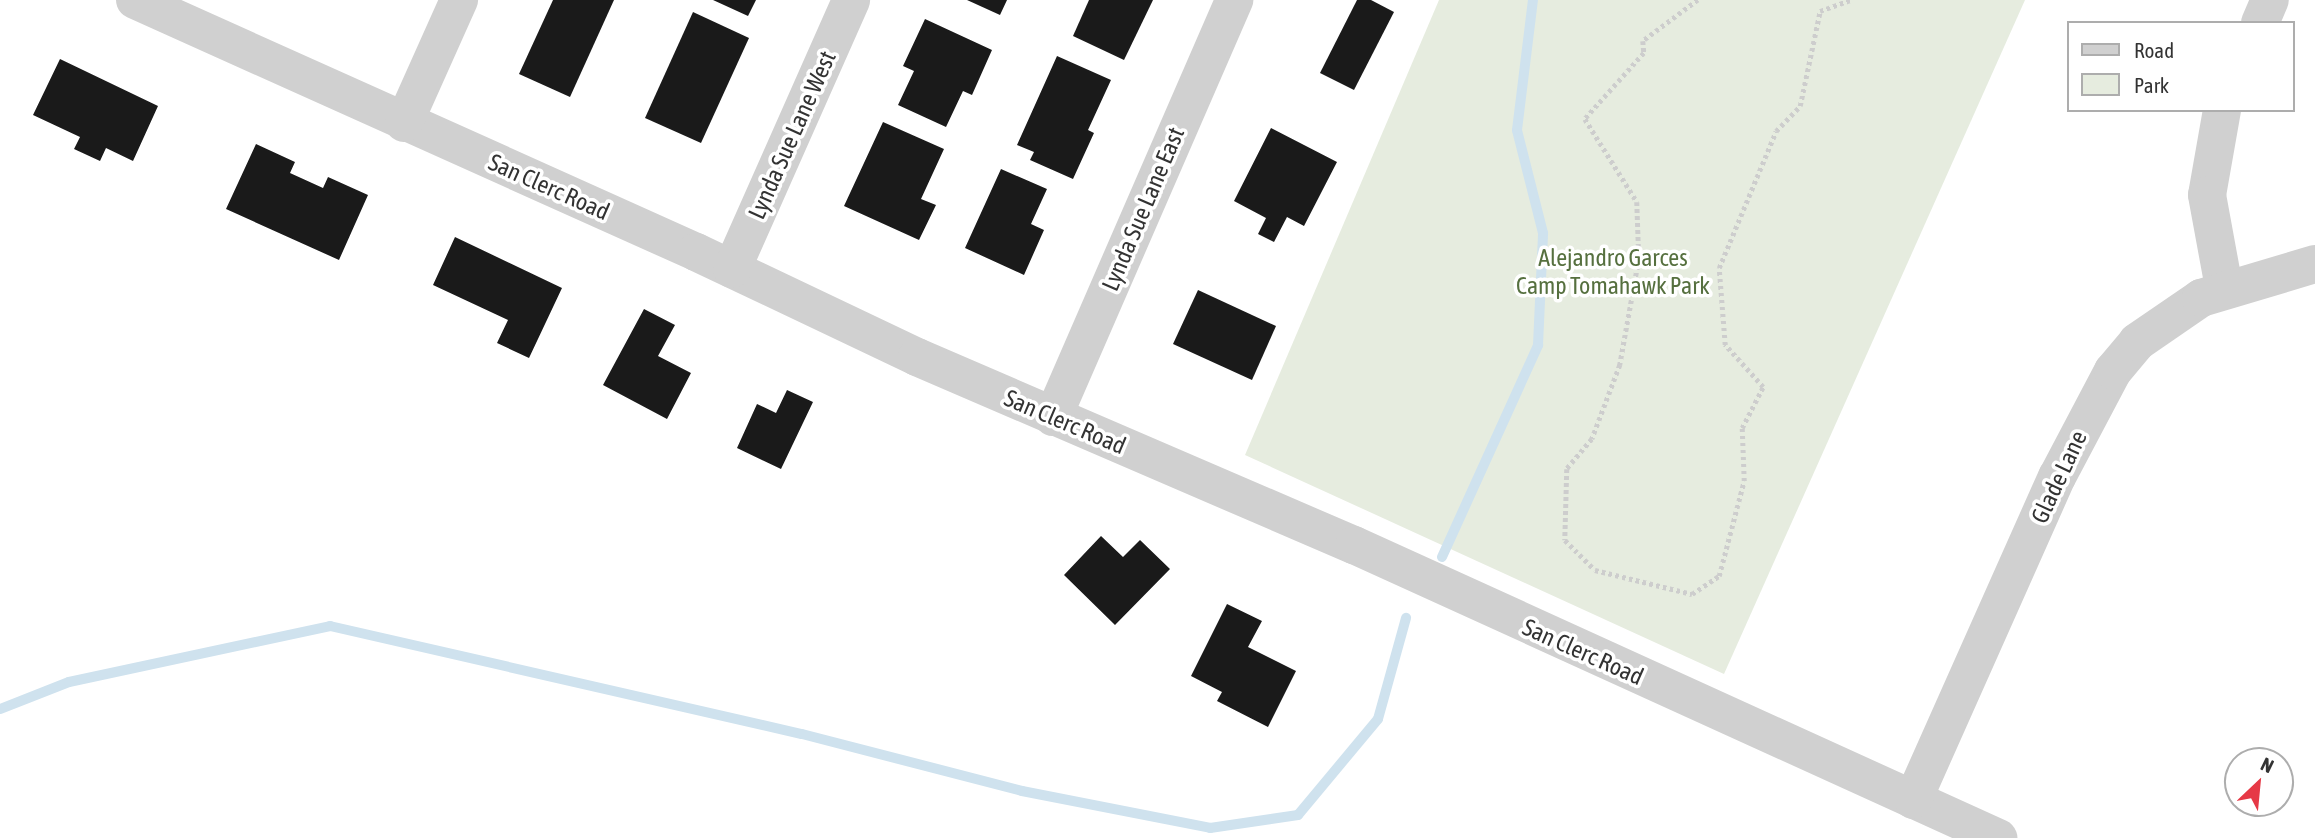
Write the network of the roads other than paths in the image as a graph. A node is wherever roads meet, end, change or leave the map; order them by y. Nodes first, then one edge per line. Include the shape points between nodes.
1 (135, 0) edge
2 (459, 0) edge
3 (851, 0) edge
4 (1234, 0) edge
5 (2270, 0) edge
6 (2261, 21) edge
7 (2221, 112) edge
8 (404, 124) junction
9 (2315, 264) edge
10 (732, 269) junction
11 (2224, 288) junction
12 (1053, 417) junction
13 (1913, 800) junction
14 (1998, 838) edge

1 - 8 street, San Clerc Road
2 - 8 street
3 - 10 street, Lynda Sue Lane West
4 - 12 street, Lynda Sue Lane East
5 - 6 street
7 - 11 street via 2207,195
8 - 10 street, San Clerc Road
9 - 11 street, Glade Lane
10 - 12 street, San Clerc Road
11 - 13 street, Glade Lane via 2177,310 2137,342 2099,393
12 - 13 street, San Clerc Road via 1354,545
13 - 14 street, San Clerc Road

